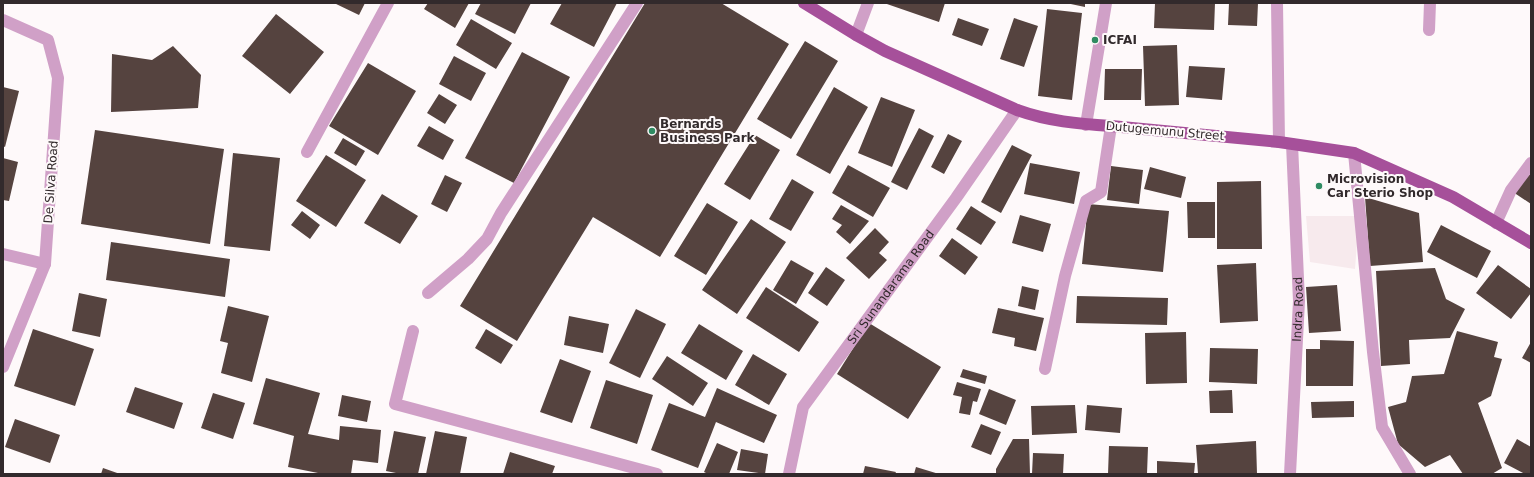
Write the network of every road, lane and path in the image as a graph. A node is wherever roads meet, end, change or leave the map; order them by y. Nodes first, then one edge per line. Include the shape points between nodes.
1 (388, 3) edge
2 (637, 3) edge
3 (804, 3) edge
4 (868, 3) edge
5 (1106, 3) edge
6 (1277, 3) edge
7 (1430, 3) edge
8 (3, 20) edge
9 (1429, 30) dead end
10 (856, 35) junction
11 (1017, 110) junction
12 (1086, 125) junction
13 (1111, 126) junction
14 (1279, 142) junction
15 (1292, 144) junction
16 (307, 152) dead end
17 (1354, 153) junction
18 (1531, 163) edge
19 (1496, 223) junction
20 (1531, 243) edge
21 (3, 254) edge
22 (45, 264) junction
23 (428, 293) dead end
24 (413, 331) dead end
25 (3, 367) edge
26 (1045, 369) dead end
27 (657, 474) edge
28 (789, 474) edge
29 (1290, 474) edge
30 (1410, 474) edge

1 - 16 street
2 - 23 street via 501,213 487,239
3 - 10 main road, Dutugemunu Street
4 - 10 street
5 - 12 street
6 - 14 street
7 - 9 street
8 - 22 street, De Silva Road via 48,40 58,78
10 - 11 main road, Dutugemunu Street via 885,51
11 - 12 main road, Dutugemunu Street via 1035,116
11 - 28 street, Sri Sunandarama Road via 803,407
12 - 13 main road, Dutugemunu Street
13 - 14 main road, Dutugemunu Street
13 - 26 street via 1100,192 1086,201 1065,276
14 - 15 main road, Dutugemunu Street
15 - 17 main road, Dutugemunu Street
15 - 29 street, Indra Road via 1299,302
17 - 19 main road, Dutugemunu Street via 1453,197
17 - 30 street via 1382,427
18 - 19 street via 1511,190
19 - 20 main road, Dutugemunu Street
21 - 22 street
22 - 25 street, De Silva Road
24 - 27 street via 395,404

